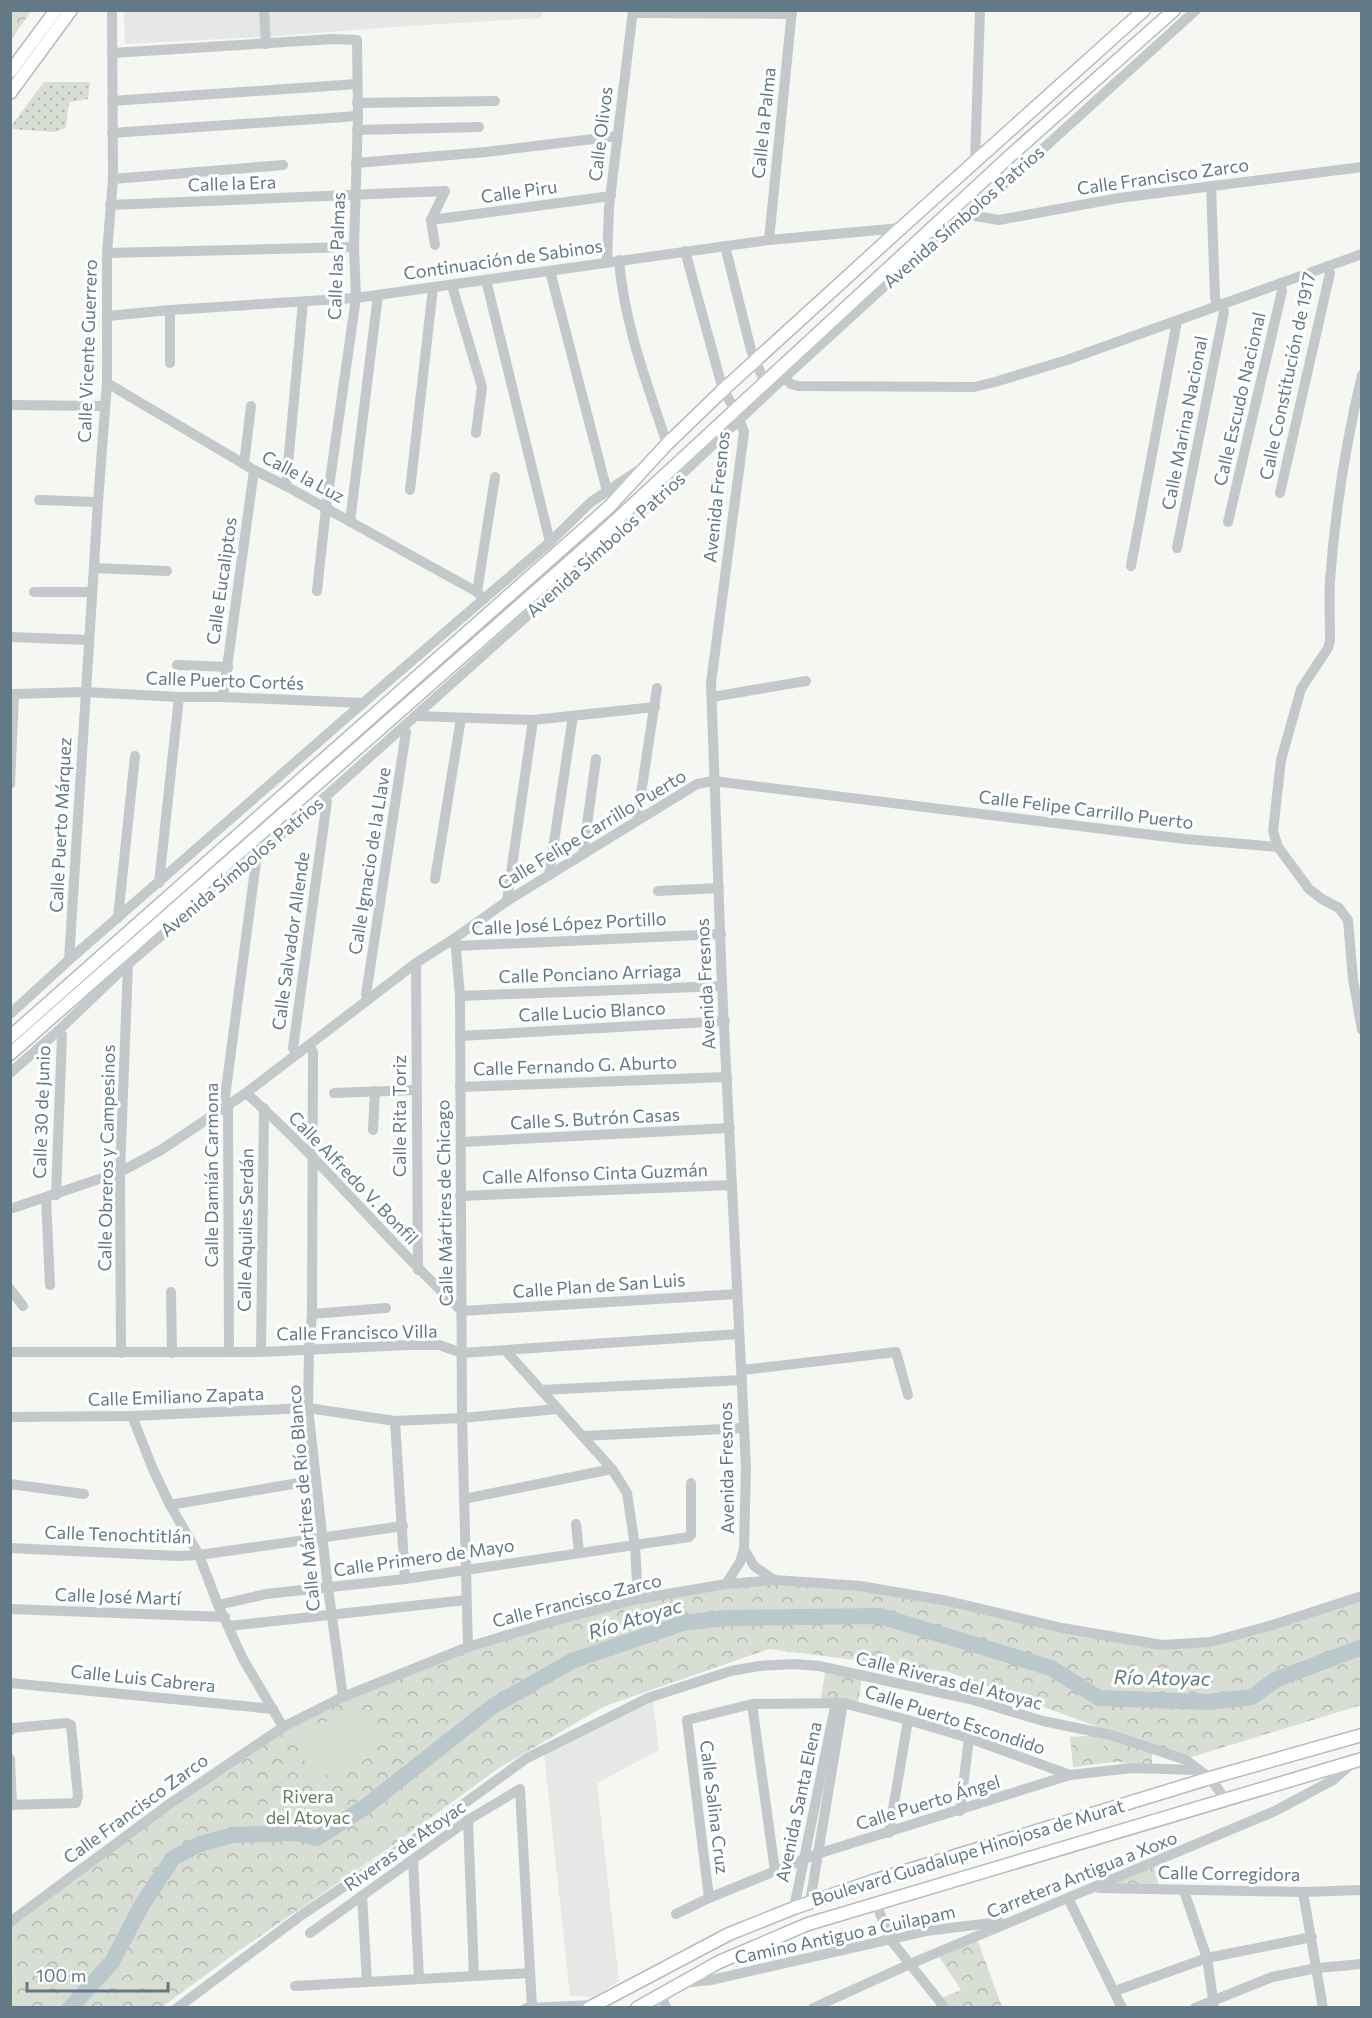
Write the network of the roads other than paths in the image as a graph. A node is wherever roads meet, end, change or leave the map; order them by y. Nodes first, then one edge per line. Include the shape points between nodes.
1 (56, 10) edge
2 (71, 10) edge
3 (112, 10) edge
4 (264, 10) edge
5 (980, 10) edge
6 (1144, 10) edge
7 (1174, 10) edge
8 (1196, 10) edge
9 (633, 12) edge
10 (792, 12) edge
11 (266, 44) junction
12 (112, 53) junction
13 (31, 56) junction
14 (10, 72) edge
15 (357, 84) junction
16 (10, 93) edge
17 (112, 100) junction
18 (495, 101) dead end
19 (357, 103) junction
20 (358, 116) junction
21 (479, 127) dead end
22 (357, 130) junction
23 (112, 133) junction
24 (618, 136) junction
25 (975, 162) junction
26 (356, 163) junction
27 (283, 165) dead end
28 (1362, 167) edge
29 (113, 179) junction
30 (1211, 186) junction
31 (356, 196) junction
32 (611, 196) junction
33 (110, 205) junction
34 (970, 215) junction
35 (431, 220) junction
36 (901, 228) junction
37 (769, 240) junction
38 (435, 246) dead end
39 (725, 246) junction
40 (354, 247) junction
41 (686, 251) junction
42 (107, 253) junction
43 (1362, 254) edge
44 (613, 261) junction
45 (1328, 266) junction
46 (550, 271) junction
47 (486, 280) junction
48 (1280, 283) junction
49 (452, 286) junction
50 (433, 288) junction
51 (378, 295) junction
52 (356, 298) junction
53 (303, 302) junction
54 (1219, 304) junction
55 (170, 310) junction
56 (108, 316) junction
57 (1177, 321) junction
58 (756, 361) junction
59 (170, 363) dead end
60 (1362, 375) edge
61 (784, 378) junction
62 (107, 382) junction
63 (765, 383) junction
64 (723, 390) junction
65 (10, 405) edge
66 (105, 406) junction
67 (251, 406) dead end
68 (738, 415) junction
69 (476, 433) dead end
70 (667, 444) junction
71 (654, 459) junction
72 (249, 467) junction
73 (495, 477) dead end
74 (286, 486) junction
75 (410, 490) dead end
76 (607, 491) junction
77 (1280, 493) dead end
78 (39, 500) dead end
79 (98, 502) junction
80 (326, 508) junction
81 (350, 522) junction
82 (1228, 522) dead end
83 (624, 529) junction
84 (599, 536) junction
85 (550, 542) junction
86 (1177, 548) dead end
87 (1131, 566) dead end
88 (94, 568) junction
89 (167, 571) dead end
90 (317, 591) dead end
91 (34, 592) dead end
92 (92, 592) junction
93 (481, 595) junction
94 (10, 637) edge
95 (89, 640) junction
96 (177, 665) dead end
97 (228, 667) junction
98 (806, 681) dead end
99 (657, 688) dead end
100 (85, 692) junction
101 (223, 697) junction
102 (711, 697) junction
103 (179, 698) junction
104 (363, 703) junction
105 (655, 707) junction
106 (415, 716) junction
107 (573, 716) junction
108 (461, 718) junction
109 (533, 720) junction
110 (403, 728) junction
111 (135, 756) dead end
112 (596, 759) dead end
113 (714, 781) junction
114 (10, 784) edge
115 (324, 798) junction
116 (637, 820) junction
117 (1278, 846) junction
118 (583, 854) junction
119 (253, 858) junction
120 (549, 875) junction
121 (435, 879) dead end
122 (159, 883) junction
123 (719, 888) junction
124 (658, 891) dead end
125 (507, 901) junction
126 (118, 918) junction
127 (721, 934) junction
128 (455, 942) junction
129 (69, 960) junction
130 (416, 963) junction
131 (128, 964) junction
132 (722, 986) junction
133 (460, 996) junction
134 (369, 999) junction
135 (10, 1014) edge
136 (725, 1021) junction
137 (1362, 1030) edge
138 (58, 1031) junction
139 (10, 1036) edge
140 (460, 1036) junction
141 (309, 1045) junction
142 (10, 1054) edge
143 (297, 1054) junction
144 (10, 1073) edge
145 (727, 1077) junction
146 (460, 1087) junction
147 (416, 1090) junction
148 (375, 1091) junction
149 (246, 1093) junction
150 (334, 1093) dead end
151 (228, 1105) junction
152 (264, 1108) junction
153 (730, 1128) junction
154 (373, 1130) dead end
155 (461, 1142) junction
156 (312, 1156) junction
157 (120, 1172) junction
158 (732, 1185) junction
159 (51, 1196) junction
160 (460, 1196) junction
161 (10, 1209) edge
162 (418, 1270) junction
163 (50, 1285) dead end
164 (10, 1289) edge
165 (171, 1292) dead end
166 (737, 1294) junction
167 (23, 1306) dead end
168 (386, 1308) dead end
169 (462, 1311) junction
170 (312, 1314) junction
171 (739, 1334) junction
172 (309, 1349) junction
173 (506, 1351) junction
174 (10, 1352) edge
175 (229, 1352) junction
176 (261, 1352) junction
177 (121, 1353) junction
178 (172, 1353) junction
179 (462, 1353) junction
180 (742, 1375) junction
181 (541, 1390) junction
182 (908, 1395) dead end
183 (309, 1408) junction
184 (557, 1409) junction
185 (132, 1416) junction
186 (10, 1417) edge
187 (462, 1418) junction
188 (394, 1421) junction
189 (744, 1428) junction
190 (583, 1436) junction
191 (612, 1469) junction
192 (316, 1480) junction
193 (691, 1483) dead end
194 (10, 1484) edge
195 (84, 1494) dead end
196 (464, 1499) junction
197 (170, 1505) junction
198 (576, 1524) dead end
199 (403, 1526) junction
200 (323, 1536) junction
201 (635, 1546) junction
202 (10, 1548) edge
203 (744, 1549) junction
204 (579, 1552) junction
205 (199, 1555) junction
206 (465, 1570) junction
207 (405, 1579) junction
208 (775, 1580) junction
209 (726, 1584) junction
210 (328, 1588) junction
211 (1362, 1596) edge
212 (638, 1599) junction
213 (466, 1600) junction
214 (218, 1605) junction
215 (10, 1609) edge
216 (332, 1616) junction
217 (227, 1622) junction
218 (468, 1647) junction
219 (10, 1683) edge
220 (343, 1697) junction
221 (840, 1703) junction
222 (752, 1704) junction
223 (273, 1709) junction
224 (687, 1720) joint
225 (908, 1720) junction
226 (283, 1727) junction
227 (12, 1730) edge
228 (1362, 1735) edge
229 (969, 1738) junction
230 (10, 1759) edge
231 (1359, 1760) edge
232 (1199, 1770) junction
233 (1070, 1775) junction
234 (1210, 1778) junction
235 (1225, 1799) junction
236 (11, 1805) edge
237 (960, 1811) junction
238 (468, 1820) junction
239 (889, 1833) junction
240 (817, 1854) junction
241 (413, 1860) junction
242 (803, 1860) junction
243 (775, 1871) junction
244 (1095, 1888) junction
245 (1362, 1890) edge
246 (1184, 1891) junction
247 (1303, 1892) junction
248 (362, 1896) junction
249 (708, 1898) junction
250 (1068, 1898) junction
251 (810, 1902) junction
252 (876, 1903) junction
253 (794, 1908) junction
254 (676, 1914) dead end
255 (1015, 1920) junction
256 (10, 1922) edge
257 (310, 1933) dead end
258 (1312, 1937) junction
259 (890, 1939) junction
260 (1207, 1958) junction
261 (910, 1964) junction
262 (1362, 1964) edge
263 (1317, 1968) junction
264 (530, 1973) junction
265 (474, 1976) junction
266 (419, 1979) junction
267 (367, 1982) junction
268 (682, 1983) junction
269 (296, 1986) dead end
270 (1115, 1991) junction
271 (661, 1994) junction
272 (1213, 2004) edge
273 (177, 2007) edge
274 (526, 2007) edge
275 (532, 2007) edge
276 (592, 2007) edge
277 (637, 2007) edge
278 (666, 2007) edge
279 (813, 2007) edge
280 (945, 2007) edge
281 (1122, 2007) edge
282 (1195, 2007) edge
283 (1323, 2007) edge

1 - 13 main road
2 - 13 main road
3 - 12 street, Calle Vicente Guerrero
4 - 11 street
5 - 25 street
6 - 25 main road, Avenida Símbolos Patrios
7 - 63 main road, Avenida Símbolos Patrios
8 - 34 street, Avenida Símbolos Patrios
9 - 10 street
9 - 24 street, Calle Olivos
10 - 37 street, Calle la Palma
11 - 12 street
11 - 15 street, Calle las Palmas via 357,40
12 - 17 street, Calle Vicente Guerrero
13 - 14 main road
13 - 16 main road
15 - 17 street
15 - 19 street, Calle las Palmas
17 - 23 street, Calle Vicente Guerrero
18 - 19 street
19 - 20 street, Calle las Palmas
20 - 22 street, Calle las Palmas
20 - 23 street
21 - 22 street
22 - 26 street, Calle las Palmas
23 - 29 street, Calle Vicente Guerrero
24 - 26 street
24 - 32 street, Calle Olivos
25 - 36 main road, Avenida Símbolos Patrios
26 - 31 street, Calle las Palmas
27 - 29 street
28 - 30 street, Calle Francisco Zarco
29 - 33 street, Calle Vicente Guerrero
30 - 34 street, Calle Francisco Zarco via 999,220
30 - 54 street, Calle Marina Nacional via 1215,297
31 - 33 street, Calle la Era
31 - 35 street, Calle la Era via 445,191
31 - 40 street, Calle las Palmas
32 - 35 street, Calle Piru
32 - 44 street, Calle Olivos
33 - 42 street, Calle Vicente Guerrero
34 - 61 street, Avenida Símbolos Patrios via 931,244
35 - 38 street
36 - 37 street, Continuación de Sabinos
36 - 58 main road, Avenida Símbolos Patrios
37 - 39 street, Continuación de Sabinos
39 - 41 street, Continuación de Sabinos
39 - 58 street
40 - 42 street
40 - 52 street, Calle las Palmas
41 - 44 street, Continuación de Sabinos
41 - 64 street
42 - 56 street, Calle Vicente Guerrero
43 - 45 street
44 - 46 street, Continuación de Sabinos
44 - 70 street, Calle Olivos
45 - 48 street
45 - 77 street, Calle Constitución de 1917 via 1330,273
46 - 47 street, Continuación de Sabinos
46 - 76 street
47 - 49 street, Continuación de Sabinos
47 - 85 street
48 - 54 street
48 - 82 street, Calle Escudo Nacional via 1282,291
49 - 50 street, Continuación de Sabinos
49 - 69 street via 482,387
50 - 51 street, Continuación de Sabinos
50 - 75 street
51 - 52 street, Continuación de Sabinos
51 - 81 street
52 - 53 street, Continuación de Sabinos
52 - 80 street, Calle las Palmas
53 - 55 street, Continuación de Sabinos
53 - 74 street
54 - 57 street
54 - 86 street, Calle Marina Nacional via 1224,312
55 - 56 street, Continuación de Sabinos
55 - 59 street
56 - 62 street, Calle Vicente Guerrero
57 - 61 street via 1067,360 974,387 798,386
57 - 87 street
58 - 63 street
58 - 64 main road, Avenida Símbolos Patrios
60 - 117 street via 1340,496 1330,582 1330,641 1301,689 1281,760 1273,831
61 - 68 street, Avenida Símbolos Patrios
62 - 66 street, Calle Vicente Guerrero
62 - 72 street, Calle la Luz
63 - 68 main road, Avenida Símbolos Patrios
64 - 68 street
64 - 70 main road, Avenida Símbolos Patrios
65 - 66 street
66 - 79 street, Calle Vicente Guerrero
67 - 72 street, Calle Eucaliptos
68 - 83 street, Avenida Símbolos Patrios via 729,432
68 - 84 main road, Avenida Símbolos Patrios
68 - 102 street, Avenida Fresnos via 743,443
70 - 71 main road, Avenida Símbolos Patrios
71 - 76 street, Avenida Símbolos Patrios
71 - 139 main road, Avenida Símbolos Patrios via 609,507
72 - 74 street, Calle la Luz
72 - 97 street, Calle Eucaliptos
73 - 93 street
74 - 80 street, Calle la Luz
76 - 85 street, Avenida Símbolos Patrios
78 - 79 street
79 - 88 street, Calle Vicente Guerrero
80 - 81 street, Calle la Luz
80 - 90 street, Calle las Palmas
81 - 93 street, Calle la Luz
83 - 84 main road
83 - 106 street, Avenida Símbolos Patrios
84 - 142 main road, Avenida Símbolos Patrios
85 - 93 street, Avenida Símbolos Patrios
88 - 89 street
88 - 92 street, Calle Vicente Guerrero
91 - 92 street
92 - 95 street, Calle Vicente Guerrero
93 - 104 street, Avenida Símbolos Patrios
94 - 95 street
95 - 100 street, Calle Vicente Guerrero
96 - 97 street
97 - 101 street, Calle Eucaliptos
98 - 102 street
99 - 105 street
100 - 103 street, Calle Puerto Cortés
100 - 114 street, Calle Puerto Cortés via 14,694
100 - 129 street, Calle Puerto Márquez
101 - 103 street, Calle Puerto Cortés
101 - 104 street, Calle Puerto Cortés
102 - 113 street, Avenida Fresnos
103 - 122 street
104 - 122 street, Avenida Símbolos Patrios
105 - 107 street
105 - 116 street
106 - 108 street
106 - 110 street, Avenida Símbolos Patrios
107 - 109 street
107 - 120 street
108 - 109 street
108 - 121 street
109 - 125 street
110 - 115 street, Avenida Símbolos Patrios
110 - 134 street, Calle Ignacio de la Llave via 406,732 366,995
111 - 126 street
112 - 118 street
113 - 116 street, Calle Felipe Carrillo Puerto via 697,784
113 - 117 street, Calle Felipe Carrillo Puerto via 1185,839
113 - 123 street, Avenida Fresnos
115 - 119 street, Avenida Símbolos Patrios
115 - 143 street, Calle Salvador Allende via 327,801 293,1048
116 - 118 street, Calle Felipe Carrillo Puerto
117 - 137 street via 1309,889 1339,908 1348,920
118 - 120 street, Calle Felipe Carrillo Puerto
119 - 131 street, Avenida Símbolos Patrios
119 - 151 street, Calle Damián Carmona via 256,862 225,1097
120 - 125 street, Calle Felipe Carrillo Puerto
122 - 126 street, Avenida Símbolos Patrios
123 - 124 street
123 - 127 street, Avenida Fresnos
125 - 128 street, Calle Felipe Carrillo Puerto
126 - 129 street, Avenida Símbolos Patrios
127 - 128 street, Calle José López Portillo
127 - 132 street, Avenida Fresnos
128 - 130 street, Calle Felipe Carrillo Puerto
128 - 133 street, Calle Mártires de Chicago
129 - 135 street, Avenida Símbolos Patrios
130 - 134 street, Calle Felipe Carrillo Puerto
130 - 147 street, Calle Rita Toriz
131 - 138 street, Avenida Símbolos Patrios
131 - 157 street, Calle Obreros y Campesinos
132 - 133 street, Calle Ponciano Arriaga
132 - 136 street, Avenida Fresnos
133 - 140 street, Calle Mártires de Chicago
134 - 141 street, Calle Felipe Carrillo Puerto
136 - 140 street, Calle Lucio Blanco
136 - 145 street, Avenida Fresnos
138 - 144 street, Avenida Símbolos Patrios
138 - 159 street, Calle 30 de Junio via 62,1035
140 - 146 street, Calle Mártires de Chicago
141 - 143 street, Calle Felipe Carrillo Puerto
141 - 156 street, Calle Mártires de Río Blanco via 313,1052
143 - 149 street, Calle Felipe Carrillo Puerto
145 - 146 street, Calle Fernando G. Aburto
145 - 153 street, Avenida Fresnos
146 - 155 street, Calle Mártires de Chicago
147 - 148 street
147 - 162 street, Calle Rita Toriz
148 - 150 street
148 - 154 street
149 - 151 street, Calle Felipe Carrillo Puerto
149 - 152 street, Calle Alfredo V. Bonfil
151 - 157 street, Calle Felipe Carrillo Puerto
151 - 175 street, Calle Damián Carmona
152 - 156 street, Calle Alfredo V. Bonfil
152 - 176 street, Calle Aquiles Serdán
153 - 155 street, Calle S. Butrón Casas
153 - 158 street, Avenida Fresnos
155 - 160 street, Calle Mártires de Chicago
156 - 162 street, Calle Alfredo V. Bonfil
156 - 170 street, Calle Mártires de Río Blanco
157 - 159 street, Calle Felipe Carrillo Puerto
157 - 177 street, Calle Obreros y Campesinos
158 - 160 street, Calle Alfonso Cinta Guzmán
158 - 166 street, Avenida Fresnos
159 - 161 street, Calle Felipe Carrillo Puerto
159 - 163 street, Calle 30 de Junio
160 - 169 street, Calle Mártires de Chicago
162 - 169 street, Calle Alfredo V. Bonfil
164 - 167 street
165 - 178 street
166 - 169 street, Calle Plan de San Luis
166 - 171 street, Avenida Fresnos
168 - 170 street
169 - 179 street, Calle Mártires de Chicago
170 - 172 street, Calle Mártires de Río Blanco
171 - 173 street, Calle Francisco Villa
171 - 180 street, Avenida Fresnos
172 - 176 street, Calle Francisco Villa
172 - 179 street, Calle Francisco Villa via 439,1345
172 - 183 street, Calle Mártires de Río Blanco
173 - 179 street, Calle Francisco Villa
173 - 181 street
174 - 177 street, Calle Francisco Villa
175 - 176 street, Calle Francisco Villa
175 - 178 street, Calle Francisco Villa
177 - 178 street, Calle Francisco Villa
179 - 187 street, Calle Mártires de Chicago
180 - 181 street
180 - 182 street via 896,1352
180 - 189 street, Avenida Fresnos
181 - 184 street
183 - 185 street, Calle Emiliano Zapata
183 - 188 street, Calle Emiliano Zapata
183 - 192 street, Calle Mártires de Río Blanco
184 - 187 street, Calle Emiliano Zapata
184 - 190 street
185 - 186 street, Calle Emiliano Zapata
185 - 197 street
187 - 188 street, Calle Emiliano Zapata
187 - 196 street, Calle Mártires de Chicago
188 - 199 street
189 - 190 street
189 - 203 street, Avenida Fresnos
190 - 191 street
191 - 196 street
191 - 201 street via 627,1493
192 - 197 street
192 - 200 street, Calle Mártires de Río Blanco
193 - 201 street, Calle Primero de Mayo via 691,1535
194 - 195 street
196 - 206 street, Calle Mártires de Chicago
197 - 205 street
198 - 204 street
199 - 200 street, Calle Tenochtitlán
199 - 207 street
200 - 205 street, Calle Tenochtitlán
200 - 210 street, Calle Mártires de Río Blanco
201 - 204 street, Calle Primero de Mayo
201 - 212 street
202 - 205 street, Calle Tenochtitlán
203 - 208 street, Avenida Fresnos via 754,1566
203 - 209 street, Avenida Fresnos
204 - 206 street, Calle Primero de Mayo
205 - 214 street
206 - 207 street, Calle Primero de Mayo
206 - 213 street, Calle Mártires de Chicago
207 - 210 street, Calle Primero de Mayo
208 - 209 street, Calle Francisco Zarco
208 - 211 street, Calle Francisco Zarco via 871,1588 1162,1645 1210,1642
209 - 212 street, Calle Francisco Zarco
210 - 214 street, Calle Primero de Mayo via 266,1594
210 - 216 street, Calle Mártires de Río Blanco
212 - 218 street, Calle Francisco Zarco
213 - 216 street, Calle José Martí
213 - 218 street, Calle Mártires de Chicago
214 - 217 street
215 - 217 street, Calle José Martí
216 - 217 street, Calle José Martí
216 - 220 street, Calle Mártires de Río Blanco
217 - 223 street via 243,1659
218 - 220 street, Calle Francisco Zarco
219 - 223 street, Calle Luis Cabrera
220 - 226 street, Calle Francisco Zarco
221 - 222 street, Calle Puerto Escondido
221 - 225 street, Calle Puerto Escondido
221 - 240 street, Avenida Santa Elena
221 - 242 street, Avenida Santa Elena
222 - 224 street, Calle Puerto Escondido
222 - 243 street
223 - 226 street
224 - 249 street, Calle Salina Cruz
225 - 229 street, Calle Puerto Escondido
225 - 239 street
226 - 256 street, Calle Francisco Zarco via 168,1805
227 - 236 street via 70,1725 78,1796 76,1803
228 - 234 main road, Boulevard Guadalupe Hinojosa de Murat
229 - 233 street, Calle Puerto Escondido
229 - 237 street
230 - 236 street
231 - 235 main road, Boulevard Guadalupe Hinojosa de Murat
231 - 244 street, Carretera Antigua a Xoxo via 1333,1780 1275,1811
232 - 233 street, Calle Puerto Ángel via 1132,1768
232 - 234 street, Calle Riveras del Atoyac
232 - 273 street, Calle Riveras del Atoyac via 1186,1760 1111,1735 819,1666 794,1664 731,1671 648,1698 527,1758
233 - 237 street, Calle Puerto Ángel
234 - 235 street, Calle Riveras del Atoyac
234 - 251 main road, Boulevard Guadalupe Hinojosa de Murat
235 - 252 main road, Boulevard Guadalupe Hinojosa de Murat
237 - 239 street, Calle Puerto Ángel
238 - 241 street, Riveras de Atoyac
238 - 264 street, Riveras de Atoyac via 520,1789
238 - 265 street
239 - 240 street, Calle Puerto Ángel
240 - 242 street, Calle Puerto Ángel
240 - 251 street, Avenida Santa Elena
241 - 248 street, Riveras de Atoyac
241 - 266 street
242 - 243 street, Calle Puerto Ángel
242 - 253 street, Avenida Santa Elena
243 - 249 street, Calle Puerto Ángel
244 - 246 street, Calle Corregidora
244 - 250 street, Carretera Antigua a Xoxo
245 - 247 street, Calle Corregidora
246 - 247 street, Calle Corregidora
246 - 260 street
247 - 258 street
248 - 257 street, Riveras de Atoyac
248 - 267 street
249 - 254 street, Calle Puerto Ángel
250 - 255 street, Carretera Antigua a Xoxo
250 - 270 street
251 - 253 main road, Boulevard Guadalupe Hinojosa de Murat
252 - 259 street
252 - 268 main road, Boulevard Guadalupe Hinojosa de Murat via 761,1943
253 - 276 main road, Boulevard Guadalupe Hinojosa de Murat via 729,1934
255 - 259 street, Camino Antiguo a Cuilapam
255 - 261 street, Carretera Antigua a Xoxo
258 - 260 street
258 - 263 street
259 - 261 street
259 - 268 street, Camino Antiguo a Cuilapam via 711,1980
260 - 270 street
260 - 272 street
261 - 279 street, Carretera Antigua a Xoxo
261 - 280 street
262 - 263 street
263 - 272 street via 1272,1977
263 - 283 street
264 - 265 street
264 - 275 street
265 - 266 street
266 - 267 street
267 - 269 street
268 - 271 main road, Boulevard Guadalupe Hinojosa de Murat
270 - 281 street
271 - 277 main road, Boulevard Guadalupe Hinojosa de Murat
271 - 278 street
272 - 282 street
274 - 275 street
275 - 276 street

